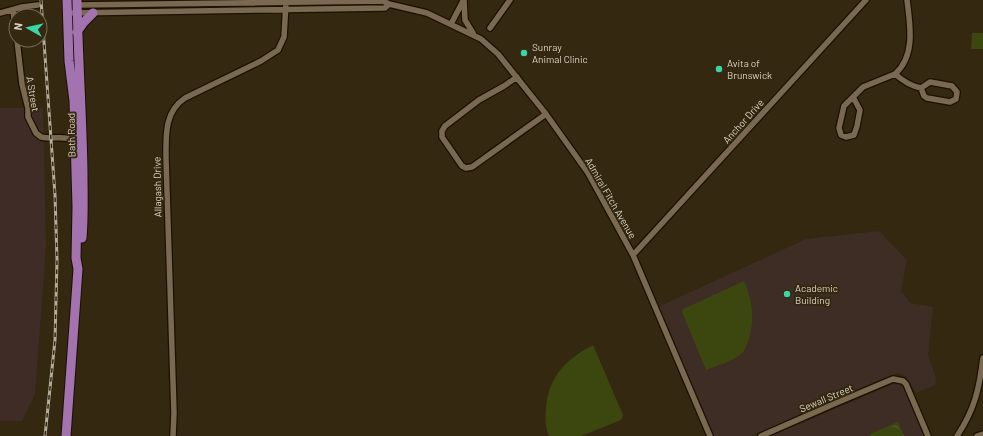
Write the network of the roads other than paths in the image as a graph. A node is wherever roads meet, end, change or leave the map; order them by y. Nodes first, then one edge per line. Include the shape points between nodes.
1 (464, 0) edge
2 (510, 0) edge
3 (866, 0) edge
4 (907, 0) edge
5 (286, 2) junction
6 (389, 4) junction
7 (38, 5) dead end
8 (67, 6) edge
9 (77, 6) edge
10 (20, 8) edge
11 (286, 10) junction
12 (93, 13) junction
13 (451, 24) junction
14 (490, 28) dead end
15 (78, 32) junction
16 (474, 35) junction
17 (18, 48) edge
18 (895, 74) junction
19 (517, 76) junction
20 (921, 88) junction
21 (853, 97) junction
22 (546, 114) junction
23 (74, 140) junction
24 (633, 255) junction
25 (78, 269) junction
26 (983, 358) edge
27 (983, 434) edge
28 (66, 436) edge
29 (173, 436) edge
30 (710, 436) edge
31 (761, 436) edge
32 (928, 436) edge
33 (957, 436) edge
34 (977, 436) edge

1 - 13 street
1 - 16 street via 465,20
2 - 14 street
3 - 24 street, Anchor Drive
4 - 18 street via 908,51 905,62
5 - 6 street, Admiral Fitch Avenue via 383,1
5 - 9 street, Admiral Fitch Avenue
5 - 11 street, Allagash Drive
6 - 11 street, Admiral Fitch Avenue via 385,8
6 - 13 street, Admiral Fitch Avenue via 427,13
7 - 10 street
8 - 9 street, Admiral Fitch Avenue
8 - 23 main road, Bath Road via 74,101
9 - 12 street, Admiral Fitch Avenue
9 - 15 main road, Bath Road
11 - 12 street, Admiral Fitch Avenue
11 - 29 street, Allagash Drive via 284,37 278,50 185,98 174,107 167,124 166,198
12 - 15 main road
13 - 16 street, Admiral Fitch Avenue
15 - 25 main road, Bath Road via 83,122 84,219
16 - 19 street, Admiral Fitch Avenue via 498,54
17 - 23 street, A Street via 22,84 32,126 41,137 66,137
18 - 20 street via 903,82
18 - 21 street via 863,87
19 - 22 street, Admiral Fitch Avenue
19 - 22 street via 445,126 442,137 462,166 472,167
20 - 20 street via 927,98 950,102 958,95 957,89 952,86 930,82
21 - 21 street via 844,106 839,128 841,135 846,137 854,135 860,110
22 - 24 street, Admiral Fitch Avenue via 588,173
23 - 25 main road, Bath Road
24 - 30 street, Admiral Fitch Avenue
25 - 28 main road, Bath Road
26 - 33 street via 976,400
27 - 34 street
31 - 32 street, Sewall Street via 894,379 906,384

